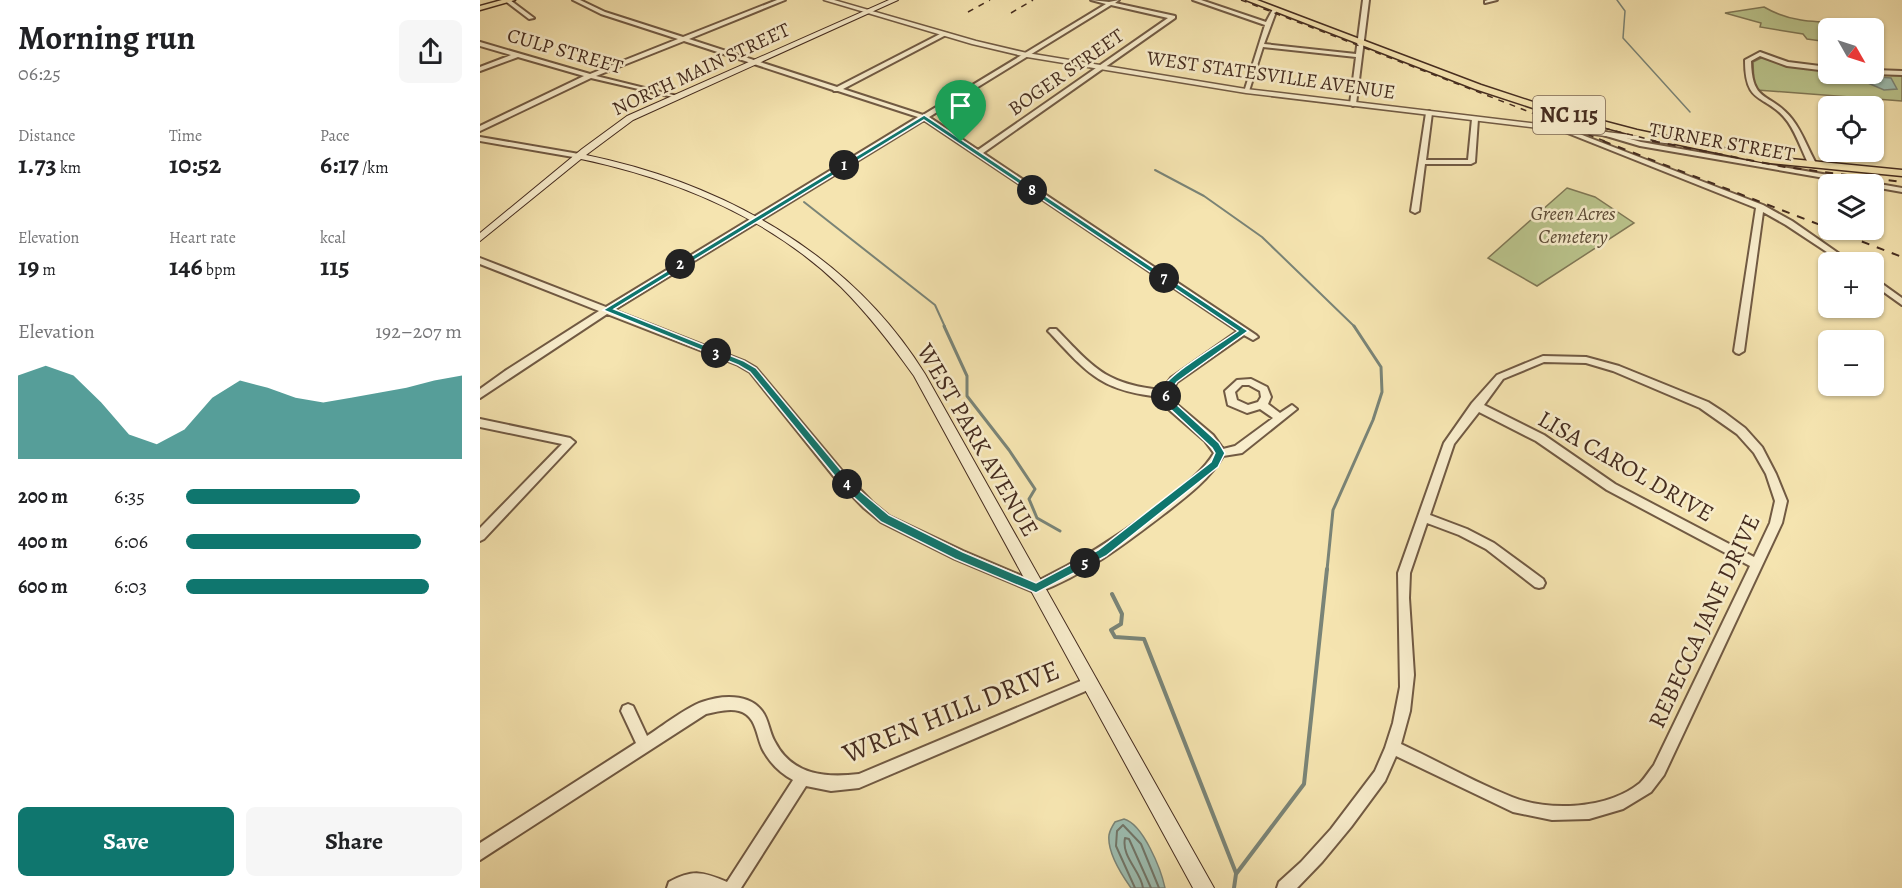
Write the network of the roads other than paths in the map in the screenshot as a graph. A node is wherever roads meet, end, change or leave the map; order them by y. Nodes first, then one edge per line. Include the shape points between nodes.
1 (508, 0) edge
2 (576, 0) edge
3 (782, 0) edge
4 (827, 0) edge
5 (896, 0) edge
6 (1094, 0) edge
7 (1196, 0) edge
8 (1250, 0) edge
9 (1366, 0) edge
10 (1494, 0) edge
11 (1113, 2) edge
12 (1487, 2) dead end
13 (480, 8) edge
14 (1275, 10) junction
15 (868, 12) junction
16 (531, 18) dead end
17 (1268, 24) junction
18 (944, 34) junction
19 (682, 39) junction
20 (1360, 42) junction
21 (480, 44) edge
22 (1261, 45) junction
23 (517, 55) junction
24 (1027, 55) junction
25 (1359, 56) junction
26 (752, 63) junction
27 (1101, 68) junction
28 (1818, 68) edge
29 (480, 69) edge
30 (1884, 72) edge
31 (1902, 73) edge
32 (590, 76) junction
33 (836, 90) junction
34 (1246, 91) junction
35 (675, 97) junction
36 (1353, 104) junction
37 (1429, 113) junction
38 (924, 117) junction
39 (1474, 119) junction
40 (480, 129) edge
41 (1562, 129) junction
42 (1605, 134) junction
43 (480, 139) edge
44 (1674, 142) junction
45 (978, 153) junction
46 (579, 156) junction
47 (1422, 162) junction
48 (1813, 165) junction
49 (1902, 173) edge
50 (1818, 175) edge
51 (1884, 187) edge
52 (1902, 190) edge
53 (1760, 207) junction
54 (1415, 211) dead end
55 (754, 219) junction
56 (480, 238) edge
57 (1832, 252) edge
58 (480, 261) edge
59 (1884, 288) edge
60 (1902, 302) edge
61 (607, 310) junction
62 (1053, 331) dead end
63 (1739, 351) dead end
64 (480, 394) edge
65 (1166, 394) junction
66 (1262, 405) dead end
67 (1476, 406) junction
68 (1292, 409) dead end
69 (1280, 418) junction
70 (480, 423) edge
71 (1220, 453) junction
72 (1422, 517) junction
73 (480, 536) edge
74 (1755, 564) junction
75 (1539, 583) dead end
76 (1036, 588) junction
77 (1090, 683) junction
78 (628, 711) dead end
79 (644, 746) junction
80 (1392, 747) junction
81 (802, 779) junction
82 (480, 852) edge
83 (675, 888) edge
84 (723, 888) edge
85 (732, 888) edge
86 (1204, 888) edge
87 (1284, 888) edge

1 - 13 main road
1 - 16 street
2 - 19 street via 596,11
3 - 19 street
4 - 15 street, WEST STATESVILLE AVENUE
5 - 15 main road, NORTH MAIN STREET
6 - 11 street
7 - 17 street
8 - 14 main road, NC 115
9 - 20 street
10 - 12 street
11 - 24 street
11 - 27 street, BOGER STREET via 1173,17
14 - 17 street
14 - 20 main road, NC 115
15 - 18 street, WEST STATESVILLE AVENUE
15 - 26 main road, NORTH MAIN STREET
17 - 22 street
18 - 24 street, WEST STATESVILLE AVENUE
18 - 33 street
19 - 26 street
19 - 32 street
20 - 25 street
20 - 44 main road, NC 115 via 1539,107
21 - 23 street, CULP STREET
22 - 25 street
22 - 34 street
23 - 29 street
23 - 32 street, CULP STREET
24 - 27 street, WEST STATESVILLE AVENUE
24 - 38 street
25 - 36 street
26 - 33 street
26 - 35 main road, NORTH MAIN STREET
27 - 34 street, WEST STATESVILLE AVENUE
27 - 45 street, BOGER STREET
28 - 48 street via 1787,64 1760,54 1748,60 1747,77 1750,87 1791,122
30 - 31 street
32 - 35 street, CULP STREET
32 - 40 street
33 - 38 street
34 - 36 street, WEST STATESVILLE AVENUE
35 - 46 main road, NORTH MAIN STREET via 630,118
36 - 37 street, WEST STATESVILLE AVENUE
37 - 39 street, WEST STATESVILLE AVENUE
37 - 47 street
38 - 45 street
38 - 55 street
39 - 41 street, WEST STATESVILLE AVENUE
39 - 47 street via 1471,162
41 - 42 street, WEST STATESVILLE AVENUE
41 - 53 street
42 - 44 street, WEST STATESVILLE AVENUE
42 - 50 street, TURNER STREET via 1640,144
43 - 46 street
44 - 48 main road, NC 115
45 - 65 street via 1248,334 1174,380
46 - 55 main road, WEST PARK AVENUE via 647,171
46 - 56 main road, NORTH MAIN STREET
47 - 54 street
48 - 49 main road, NC 115
51 - 52 street
53 - 57 street
53 - 63 street
55 - 61 street
55 - 76 main road, WEST PARK AVENUE via 804,251 843,283 899,346 919,374
58 - 61 street
59 - 60 street
61 - 64 street
61 - 76 street via 753,370 851,489 885,519
62 - 65 street via 1107,382 1125,390
65 - 71 street via 1170,404 1209,438
66 - 69 street
67 - 72 street, REBECCA JANE DRIVE via 1449,443
67 - 74 street, LISA CAROL DRIVE via 1540,438 1611,487
67 - 74 street, REBECCA JANE DRIVE via 1500,377 1543,358 1586,360 1616,368 1704,405 1741,431 1758,450 1780,501 1776,523
68 - 69 street
69 - 71 street via 1238,450
70 - 73 street via 570,442
71 - 76 street via 1210,469 1127,535
72 - 75 street via 1490,546
72 - 80 street, REBECCA JANE DRIVE via 1404,573 1407,675 1402,715
74 - 80 street, REBECCA JANE DRIVE via 1659,770 1646,787 1623,802 1589,812 1552,813 1513,805
76 - 77 main road, WEST PARK AVENUE
77 - 81 street, WREN HILL DRIVE via 859,781 837,785
77 - 86 main road, WEST PARK AVENUE
78 - 79 street
79 - 81 street, WREN HILL DRIVE via 703,708 734,703 757,715 768,745 780,762
79 - 82 street, WREN HILL DRIVE
80 - 87 street, REBECCA JANE DRIVE via 1383,771 1347,820 1302,873
81 - 85 street
83 - 84 street via 688,880 700,879

